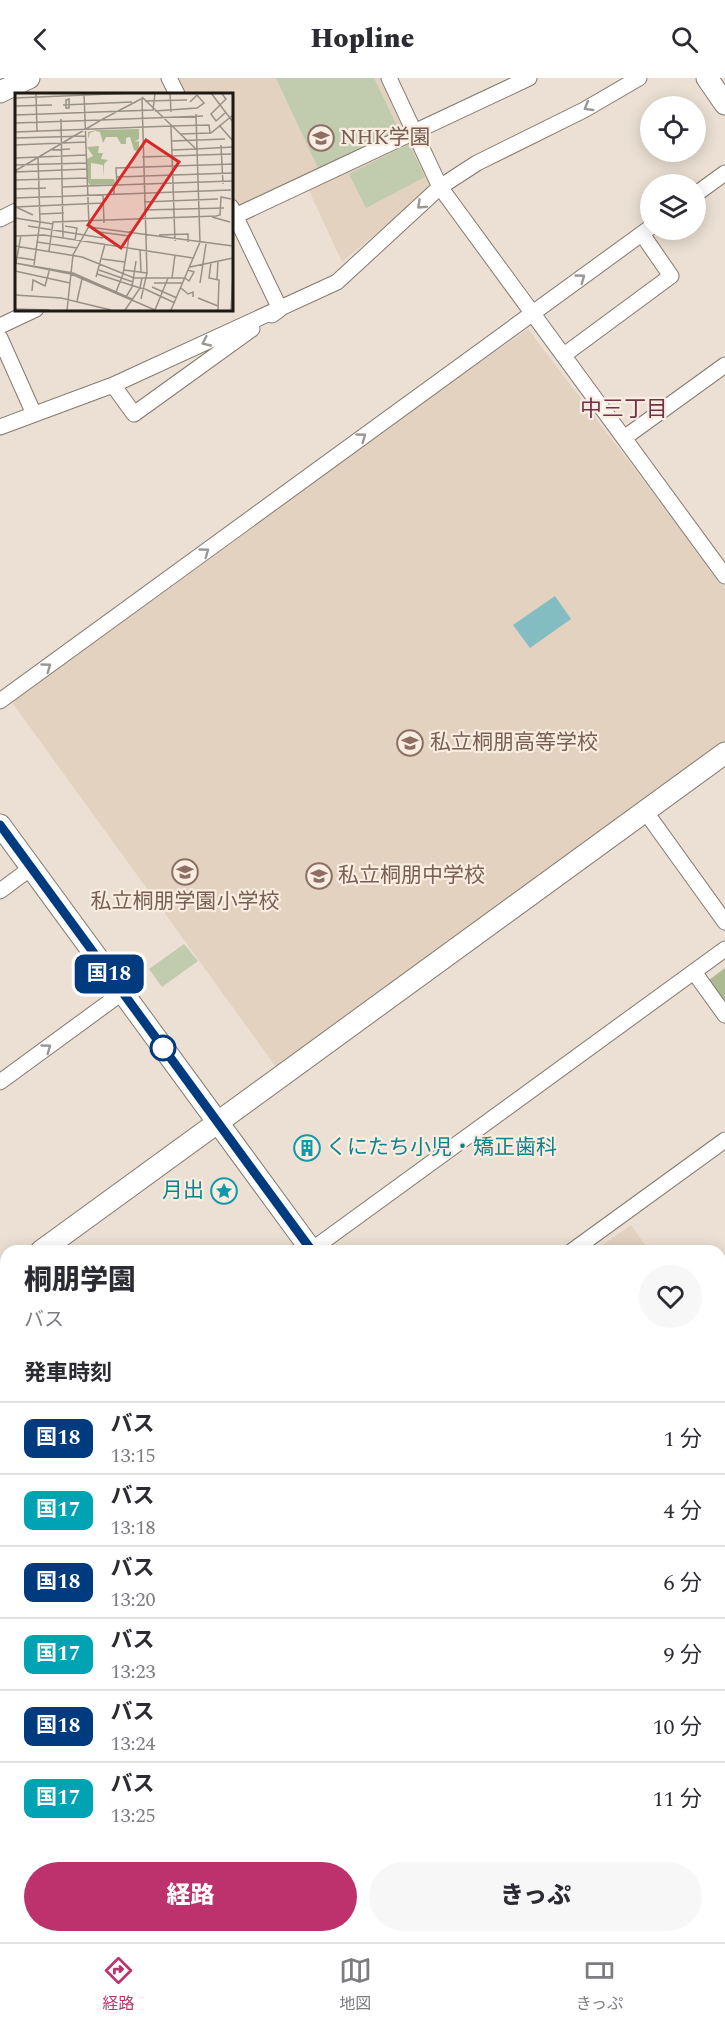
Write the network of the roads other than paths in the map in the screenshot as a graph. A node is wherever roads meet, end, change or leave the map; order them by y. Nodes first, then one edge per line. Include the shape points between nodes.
1 (30, 78) edge
2 (169, 78) edge
3 (389, 78) edge
4 (530, 78) edge
5 (639, 78) edge
6 (707, 78) edge
7 (611, 85) edge
8 (0, 92) edge
9 (176, 93) edge
10 (725, 104) edge
11 (414, 132) junction
12 (725, 173) edge
13 (440, 187) junction
14 (706, 187) edge
15 (15, 212) edge
16 (232, 213) edge
17 (0, 219) edge
18 (640, 234) edge
19 (651, 240) edge
20 (280, 309) junction
21 (34, 310) edge
22 (534, 312) junction
23 (0, 326) edge
24 (0, 338) edge
25 (564, 355) junction
26 (725, 364) edge
27 (113, 385) junction
28 (34, 414) junction
29 (0, 427) edge
30 (624, 438) junction
31 (720, 558) edge
32 (725, 576) edge
33 (0, 701) edge
34 (725, 753) edge
35 (645, 811) junction
36 (0, 825) edge
37 (0, 848) edge
38 (25, 872) junction
39 (0, 891) edge
40 (725, 922) edge
41 (725, 949) edge
42 (694, 972) junction
43 (117, 996) junction
44 (725, 1015) edge
45 (0, 1082) edge
46 (211, 1125) junction
47 (725, 1140) edge
48 (49, 1245) edge
49 (302, 1245) edge
50 (315, 1245) edge
51 (580, 1245) edge

1 - 8 street
2 - 9 street
3 - 11 street
4 - 11 street
5 - 7 street
6 - 10 street
7 -> 13 street via 584,110
11 - 13 street
11 - 16 street
12 - 14 street
13 -> 20 street via 337,282
13 - 22 street
15 - 17 street
16 - 20 street
22 -> 18 street
19 - 25 street via 671,276
20 -> 27 street
20 - 27 street via 134,414
21 - 23 street
22 - 25 street
33 -> 22 street
24 - 28 street
25 - 30 street
26 - 30 street
27 - 28 street
28 - 29 street
30 - 31 street
31 - 32 street
34 - 35 street
35 - 40 street
35 - 46 street
36 - 38 street
37 - 38 street
38 - 39 street
38 - 43 street
41 - 42 street
42 - 44 street
42 - 50 street
45 -> 43 street
43 - 46 street
46 - 48 street
46 - 49 street
47 - 51 street

